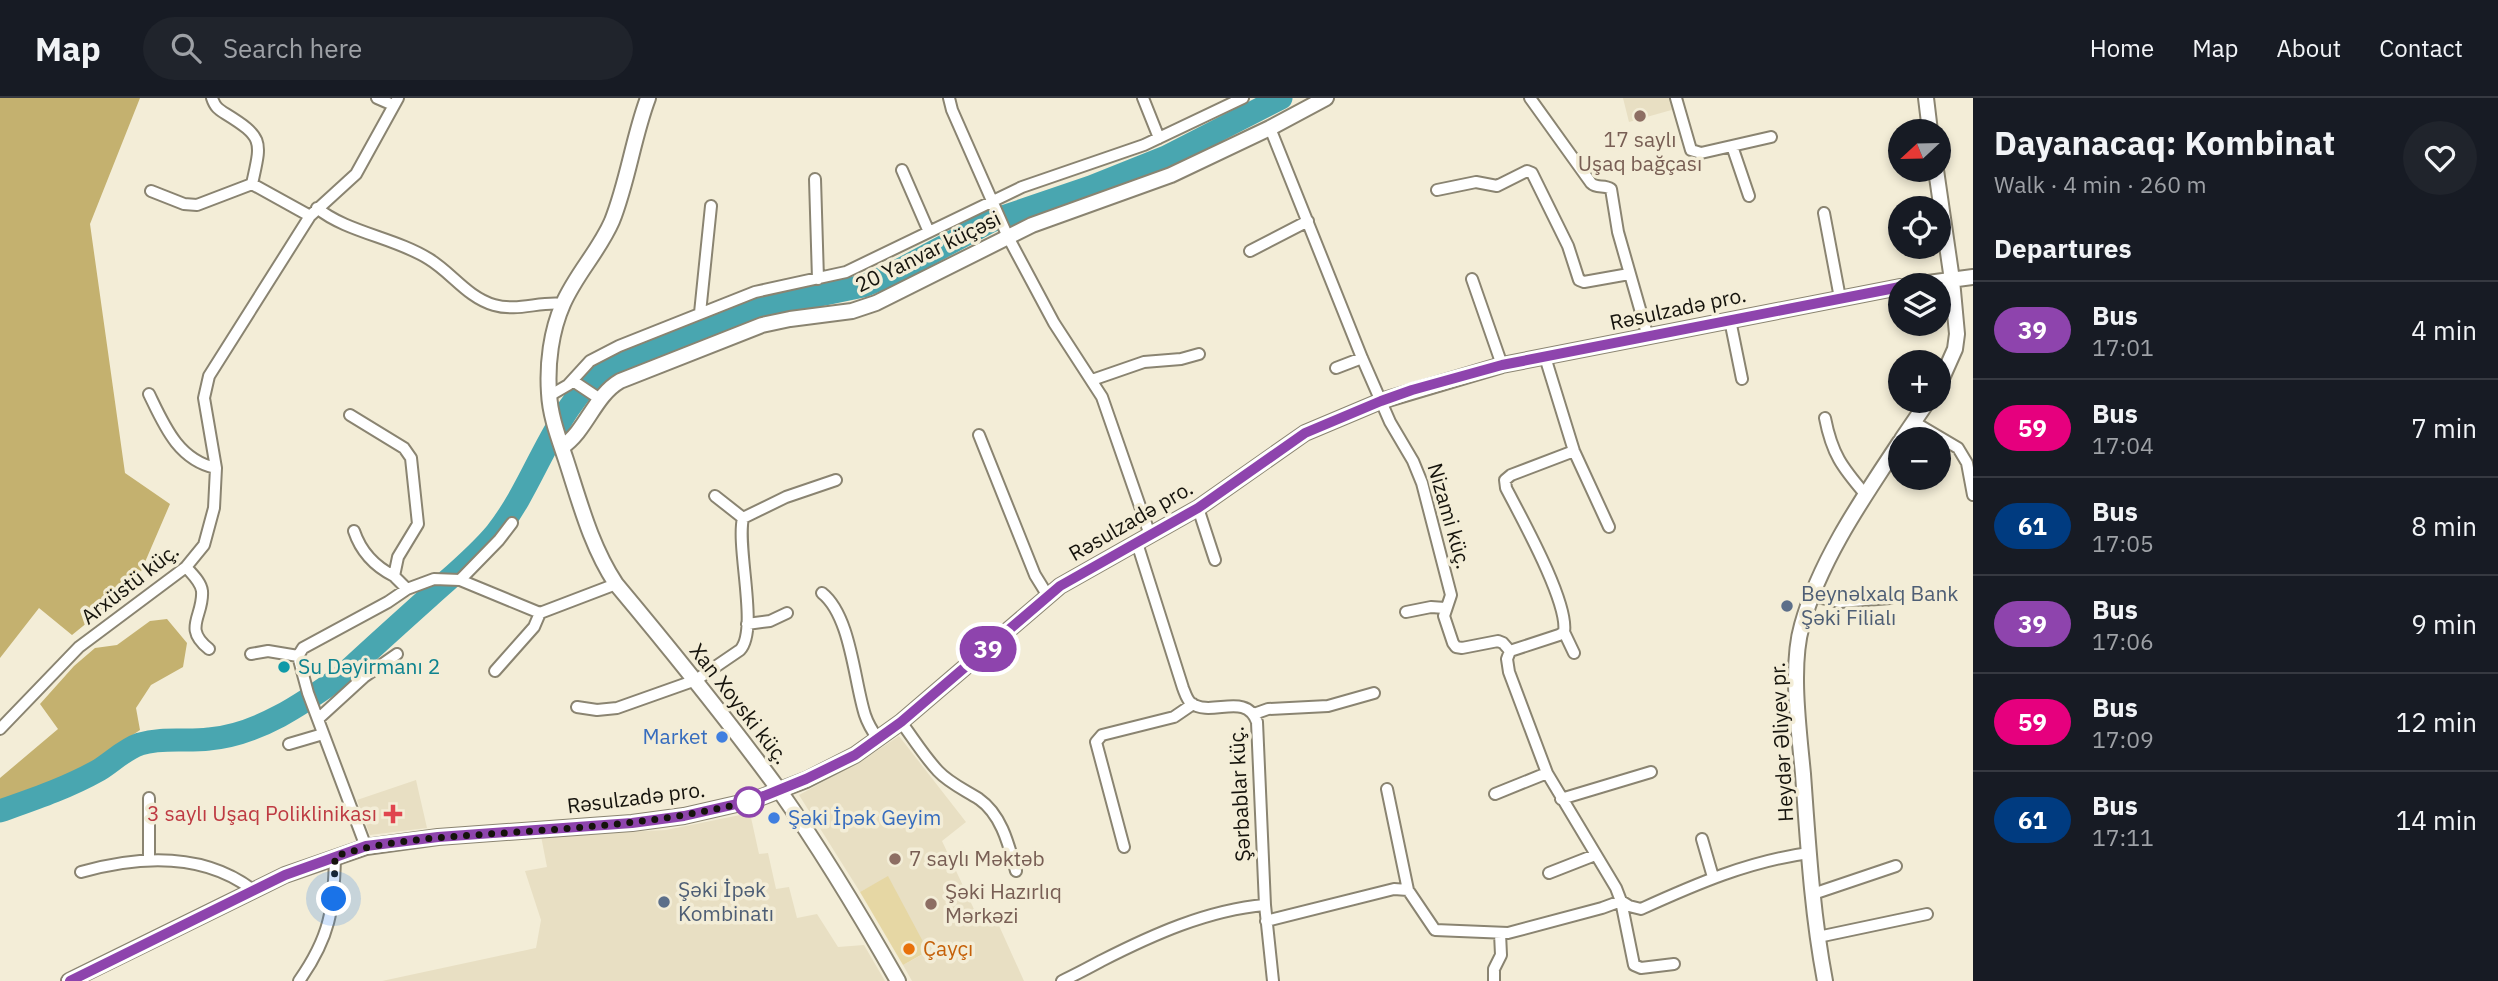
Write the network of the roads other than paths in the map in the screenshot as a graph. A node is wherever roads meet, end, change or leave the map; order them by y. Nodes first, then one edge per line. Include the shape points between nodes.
1 (212, 98) edge
2 (377, 98) edge
3 (648, 98) edge
4 (949, 98) edge
5 (1143, 98) edge
6 (1243, 98) edge
7 (1326, 98) edge
8 (1530, 98) edge
9 (1676, 98) edge
10 (1926, 98) edge
11 (395, 102) edge
12 (1929, 119) edge
13 (1270, 128) junction
14 (1771, 137) dead end
15 (1159, 138) junction
16 (1731, 146) junction
17 (902, 170) dead end
18 (815, 179) dead end
19 (1938, 182) edge
20 (252, 184) junction
21 (1437, 190) dead end
22 (151, 191) dead end
23 (1749, 196) dead end
24 (992, 201) junction
25 (711, 206) dead end
26 (313, 212) junction
27 (1824, 213) dead end
28 (1308, 221) junction
29 (929, 232) junction
30 (1008, 237) junction
31 (1250, 251) dead end
32 (1629, 274) junction
33 (1973, 277) edge
34 (818, 279) junction
35 (1472, 279) dead end
36 (1952, 280) junction
37 (1888, 289) edge
38 (1839, 298) junction
39 (564, 304) junction
40 (700, 313) junction
41 (1730, 320) junction
42 (1648, 337) junction
43 (1199, 354) dead end
44 (1545, 357) junction
45 (1362, 358) junction
46 (1951, 358) edge
47 (1502, 365) junction
48 (1336, 369) dead end
49 (1742, 379) dead end
50 (1092, 380) junction
51 (574, 382) junction
52 (149, 394) dead end
53 (549, 396) junction
54 (596, 397) junction
55 (1381, 401) junction
56 (1920, 413) edge
57 (350, 415) dead end
58 (1825, 418) dead end
59 (1914, 422) junction
60 (1911, 427) edge
61 (979, 435) dead end
62 (561, 444) junction
63 (1574, 451) junction
64 (1888, 460) edge
65 (216, 468) junction
66 (836, 480) dead end
67 (1865, 494) junction
68 (1973, 495) edge
69 (715, 496) dead end
70 (1198, 508) junction
71 (743, 518) junction
72 (512, 523) dead end
73 (1609, 527) dead end
74 (354, 531) dead end
75 (1150, 535) junction
76 (1137, 543) junction
77 (1214, 560) dead end
78 (186, 567) junction
79 (394, 576) junction
80 (460, 580) junction
81 (616, 584) junction
82 (407, 589) junction
83 (821, 593) dead end
84 (1048, 596) junction
85 (1812, 596) junction
86 (1891, 598) dead end
87 (1445, 608) junction
88 (1406, 612) dead end
89 (540, 613) junction
90 (787, 613) dead end
91 (747, 624) junction
92 (1564, 632) junction
93 (209, 649) dead end
94 (1510, 651) junction
95 (1574, 653) dead end
96 (251, 654) dead end
97 (397, 654) dead end
98 (298, 656) junction
99 (495, 671) dead end
100 (696, 680) junction
101 (1374, 693) dead end
102 (1193, 704) junction
103 (577, 707) dead end
104 (1254, 714) junction
105 (318, 719) junction
106 (901, 722) junction
107 (0, 729) edge
108 (323, 734) junction
109 (878, 739) junction
110 (289, 744) dead end
111 (1651, 772) dead end
112 (1547, 773) junction
113 (1387, 789) dead end
114 (779, 791) junction
115 (1496, 794) dead end
116 (149, 798) dead end
117 (1561, 799) junction
118 (1702, 839) dead end
119 (366, 846) junction
120 (1124, 847) dead end
121 (1809, 853) junction
122 (1595, 855) junction
123 (335, 856) junction
124 (149, 859) junction
125 (1896, 866) dead end
126 (1016, 871) dead end
127 (81, 872) dead end
128 (1549, 873) dead end
129 (1713, 877) junction
130 (253, 890) junction
131 (1408, 890) junction
132 (1813, 894) junction
133 (1621, 901) junction
134 (1265, 905) junction
135 (1927, 914) dead end
136 (1266, 921) junction
137 (1500, 933) junction
138 (1818, 937) junction
139 (1674, 964) dead end
140 (69, 981) edge
141 (299, 981) edge
142 (898, 981) edge
143 (1062, 981) edge
144 (1273, 981) edge
145 (1494, 981) edge
146 (1825, 981) edge

1 - 20 street via 217,108 257,138 259,153
2 - 11 street
3 - 39 street via 610,226
4 - 24 street
5 - 15 street
6 - 15 street
7 - 13 street, 20 Yanvar küçəsi
8 - 32 street via 1593,186 1611,189
9 - 16 street via 1692,150 1702,153
10 - 12 street
11 - 26 street, Arxüstü küç. via 356,174
13 - 28 street, Nizami küç.
13 - 30 street, 20 Yanvar küçəsi via 1171,175
14 - 16 street
15 - 24 street
16 - 23 street
17 - 29 street
18 - 34 street
19 - 36 street
20 - 22 street via 197,205
20 - 26 street
21 - 32 street via 1476,182 1497,186 1527,171 1532,173 1579,279
24 - 29 street
24 - 30 street
25 - 40 street
26 - 39 street via 430,259 492,305
26 - 65 street, Arxüstü küç. via 209,376 204,398
27 - 38 street
28 - 31 street
28 - 45 street, Nizami küç.
29 - 34 street via 862,266
30 - 50 street
30 - 54 street, 20 Yanvar küçəsi via 876,303 762,325 620,381
32 - 42 street
33 - 36 street
34 - 40 street via 755,292
35 - 47 street
36 - 46 street via 1956,315
37 - 38 street, Rəsulzadə pro.
38 - 41 street, Rəsulzadə pro.
39 - 53 street via 549,365
40 - 51 street via 598,356
41 - 42 street, Rəsulzadə pro.
41 - 49 street
42 - 44 street, Rəsulzadə pro.
43 - 50 street via 1144,362
44 - 47 street, Rəsulzadə pro.
44 - 63 street
45 - 48 street
45 - 55 street, Nizami küç.
47 - 55 street, Rəsulzadə pro.
50 - 75 street via 1111,418
51 - 53 street
51 - 54 street
52 - 65 street via 176,444 201,465
53 - 62 street, Xan Xoyski küç.
54 - 62 street, 20 Yanvar küçəsi via 577,434
55 - 70 street, Rəsulzadə pro. via 1305,433
55 - 87 street, Nizami küç. via 1422,482 1451,595
56 - 59 street, Heydər Əliyev pr.
57 - 79 street via 411,457 418,524 398,557
58 - 67 street via 1834,453
59 - 60 street, Heydər Əliyev pr.
59 - 68 street via 1963,454
61 - 84 street via 1035,575
62 - 81 street, Xan Xoyski küç. via 591,538
63 - 73 street
63 - 92 street via 1506,480 1563,612
64 - 67 street, Heydər Əliyev pr.
65 - 78 street, Arxüstü küç. via 211,527 204,545
66 - 71 street
67 - 85 street, Heydər Əliyev pr.
69 - 71 street
70 - 75 street, Rəsulzadə pro.
70 - 77 street
71 - 91 street
72 - 80 street
74 - 79 street via 361,549
75 - 76 street, Rəsulzadə pro.
76 - 84 street, Rəsulzadə pro.
76 - 102 street via 1183,688
78 - 93 street via 202,592 195,631
78 - 107 street, Arxüstü küç. via 79,647
79 - 82 street
80 - 82 street via 434,579
80 - 89 street
81 - 89 street
81 - 100 street, Xan Xoyski küç.
82 - 98 street via 303,648
83 - 109 street via 839,619 866,717
84 - 106 street, Rəsulzadə pro.
85 - 86 street via 1840,602
85 - 121 street, Heydər Əliyev pr. via 1800,632 1797,674
87 - 88 street
87 - 94 street, Nizami küç. via 1456,647 1498,641
89 - 99 street via 534,627
90 - 91 street
91 - 100 street via 745,645
92 - 94 street
92 - 95 street
94 - 112 street via 1509,672
96 - 98 street via 268,651
97 - 105 street
98 - 105 street
100 - 103 street via 617,708
100 - 114 street, Xan Xoyski küç.
101 - 104 street via 1328,706
102 - 104 street, Şərbablar küç. via 1244,707
102 - 120 street via 1174,717 1102,735 1096,742
104 - 134 street, Şərbablar küç.
105 - 108 street
106 - 109 street, Rəsulzadə pro.
106 - 126 street via 937,770 994,814
108 - 110 street
108 - 119 street
109 - 114 street, Rəsulzadə pro.
111 - 117 street
112 - 115 street
112 - 117 street
113 - 131 street
114 - 119 street, Rəsulzadə pro. via 728,807 656,820
114 - 142 street, Xan Xoyski küç.
116 - 124 street
117 - 122 street
118 - 129 street
119 - 123 street, Rəsulzadə pro.
121 - 129 street via 1782,856
121 - 132 street, Heydər Əliyev pr.
122 - 128 street
122 - 133 street
123 - 130 street, Rəsulzadə pro.
123 - 141 street via 334,899 327,927
124 - 127 street
124 - 130 street via 219,870
125 - 132 street
129 - 133 street via 1641,909
130 - 140 street, Rəsulzadə pro.
131 - 136 street via 1394,889
131 - 137 street via 1435,930
132 - 138 street, Heydər Əliyev pr.
133 - 137 street
133 - 139 street via 1634,965
134 - 136 street, Şərbablar küç.
134 - 143 street via 1193,920
135 - 138 street
136 - 144 street, Şərbablar küç.
137 - 145 street via 1501,956
138 - 146 street, Heydər Əliyev pr.

